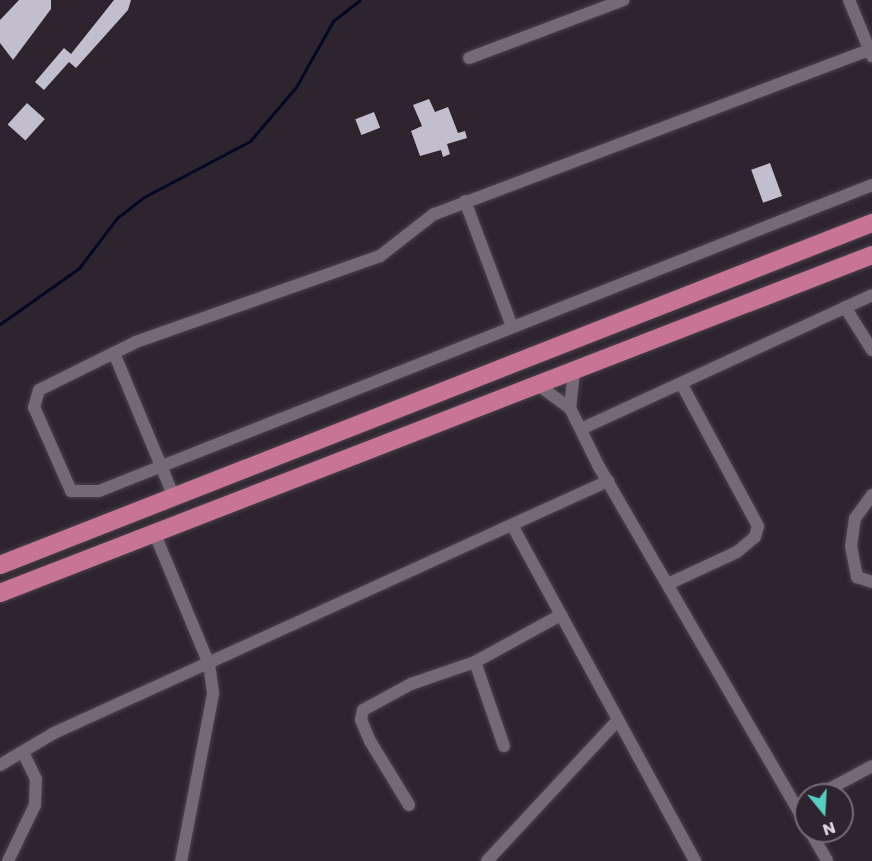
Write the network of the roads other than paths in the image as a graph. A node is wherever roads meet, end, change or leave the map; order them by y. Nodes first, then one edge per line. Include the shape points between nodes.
1 (623, 0) edge
2 (849, 0) edge
3 (871, 53) edge
4 (469, 58) dead end
5 (872, 185) edge
6 (465, 201) junction
7 (872, 223) edge
8 (872, 255) edge
9 (872, 295) edge
10 (845, 307) junction
11 (511, 324) junction
12 (872, 350) edge
13 (114, 353) junction
14 (574, 370) junction
15 (681, 383) junction
16 (538, 385) junction
17 (570, 408) junction
18 (580, 429) junction
19 (161, 465) junction
20 (608, 481) junction
21 (872, 495) edge
22 (174, 497) junction
23 (512, 525) junction
24 (154, 532) junction
25 (0, 566) edge
26 (872, 582) edge
27 (668, 584) junction
28 (0, 593) edge
29 (561, 615) junction
30 (475, 662) junction
31 (209, 664) junction
32 (618, 720) junction
33 (504, 746) dead end
34 (24, 754) junction
35 (0, 765) edge
36 (872, 766) edge
37 (840, 783) edge
38 (794, 793) edge
39 (409, 805) dead end
40 (817, 843) edge
41 (8, 861) edge
42 (181, 861) edge
43 (487, 861) edge
44 (695, 861) edge
45 (827, 861) edge

1 - 4 street
2 - 3 street
3 - 6 street
5 - 11 street
6 - 11 street
6 - 13 street via 420,220 380,256
7 - 22 highway
8 - 14 highway
9 - 10 street
10 - 12 street
10 - 15 street
11 - 19 street
13 - 19 street
13 - 19 street via 39,390 34,407 71,491 99,491
14 - 16 highway
14 - 17 street
15 - 18 street
15 - 27 street via 759,526 755,537 737,552
16 - 17 street
16 - 24 highway
17 - 18 street
18 - 20 street
19 - 22 street
20 - 23 street
20 - 27 street
21 - 26 street via 855,518 851,546 857,577
22 - 25 highway
23 - 29 street
23 - 31 street
24 - 28 highway
24 - 31 street
27 - 38 street
29 - 30 street
29 - 32 street
30 - 33 street
30 - 39 street via 411,684 360,715
31 - 34 street via 54,733
31 - 42 street via 207,743
32 - 43 street
32 - 44 street
34 - 35 street
34 - 41 street via 36,779 35,805
36 - 37 street
40 - 45 street

